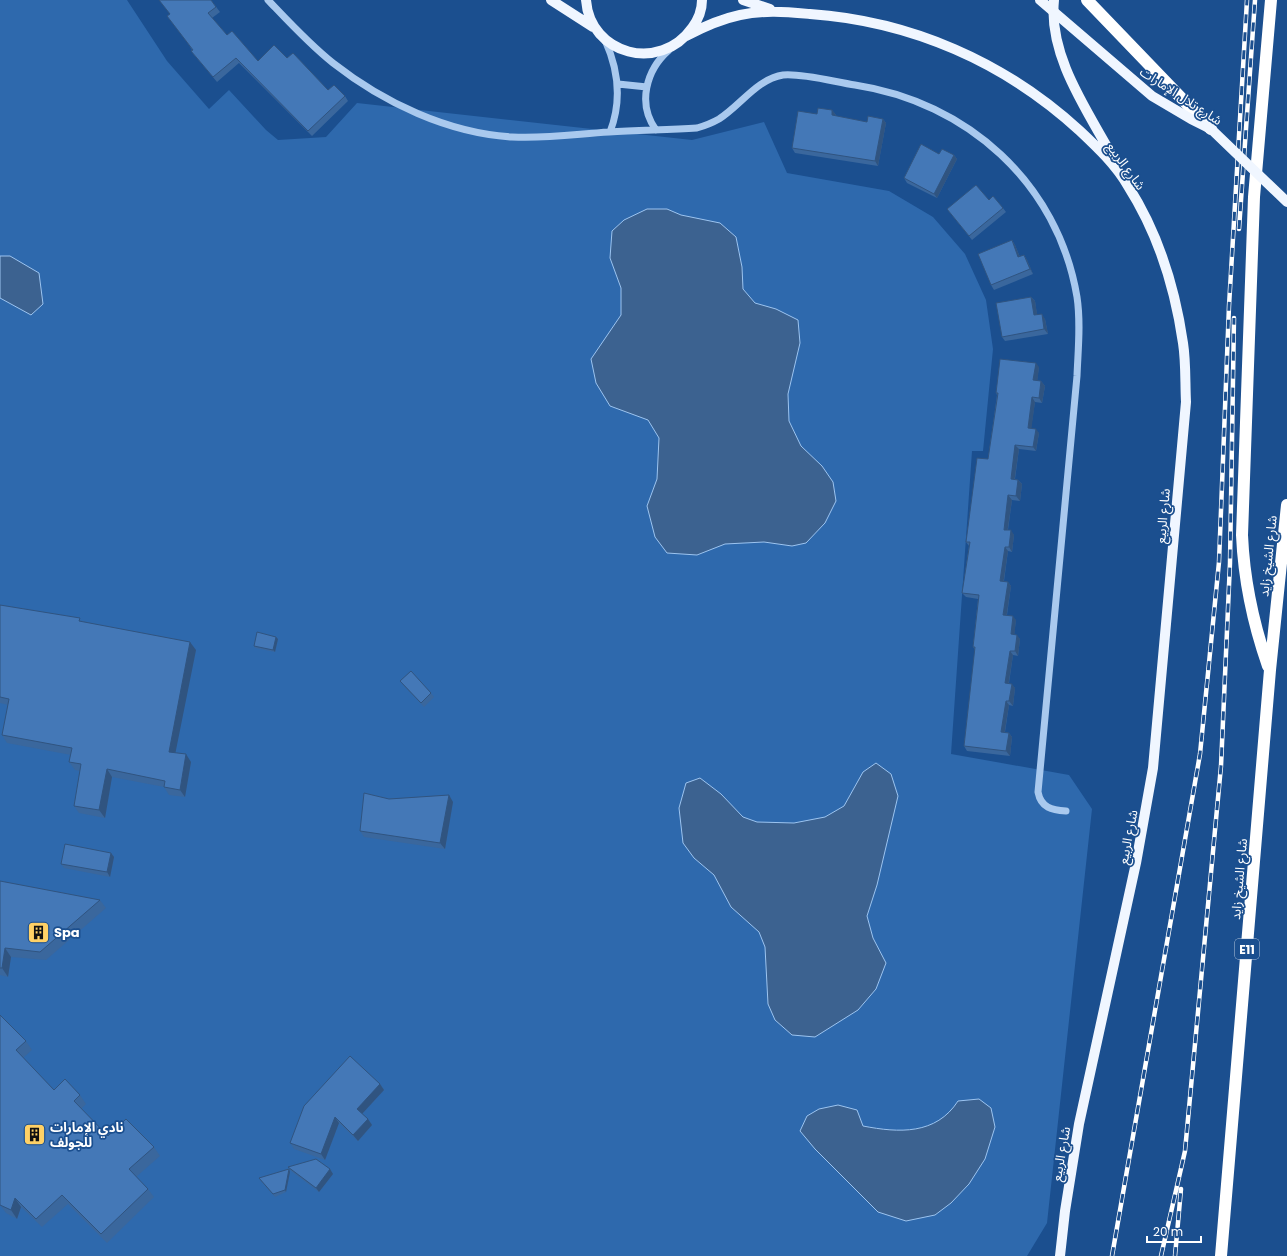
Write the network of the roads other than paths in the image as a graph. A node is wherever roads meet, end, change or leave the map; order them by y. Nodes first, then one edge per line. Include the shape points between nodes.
1 (268, 0) edge
2 (551, 0) edge
3 (586, 0) edge
4 (702, 0) edge
5 (743, 0) edge
6 (1040, 0) edge
7 (1054, 0) edge
8 (1087, 0) edge
9 (1271, 0) edge
10 (778, 12) junction
11 (594, 27) junction
12 (686, 36) junction
13 (606, 40) junction
14 (673, 47) junction
15 (618, 84) junction
16 (647, 87) junction
17 (1212, 129) junction
18 (656, 130) junction
19 (610, 132) junction
20 (1128, 184) junction
21 (1287, 202) edge
22 (1287, 505) edge
23 (1270, 670) junction
24 (1066, 811) dead end
25 (1060, 1256) edge
26 (1221, 1256) edge

1 - 19 street via 345,72 399,105 435,120 473,131 512,137
2 - 11 main road
3 - 11 main road
4 - 12 main road via 697,22
5 - 10 main road, شارع الربيع
6 - 17 main road, شارع تلال الإمارات, bridge via 1152,96
7 - 20 main road via 1054,30 1066,70
8 - 17 highway
9 - 23 highway via 1254,197 1242,535 1247,590 1256,630
10 - 12 main road, شارع الربيع via 759,12 733,17
10 - 20 main road, شارع الربيع via 828,15 878,23 927,37 973,57 1018,82 1059,111 1096,146
11 - 13 main road
12 - 14 main road
13 - 14 main road via 621,50 638,54 656,53
13 - 15 street
14 - 16 street via 656,65
15 - 16 street
15 - 19 street via 617,108
16 - 18 street via 646,110
17 - 21 main road, شارع تلال الإمارات, bridge
18 - 19 street
18 - 24 street via 708,125 765,82 784,75 873,87 910,98 953,118 1009,160 1033,191 1052,224 1068,260 1077,298 1080,337 1038,792 1039,798 1047,808
20 - 25 main road, شارع الربيع via 1154,235 1173,289 1184,345 1186,402 1153,768 1136,863 1079,1124 1064,1211
22 - 23 highway, شارع الشيخ زايد / E11
23 - 26 highway, شارع الشيخ زايد / E11

